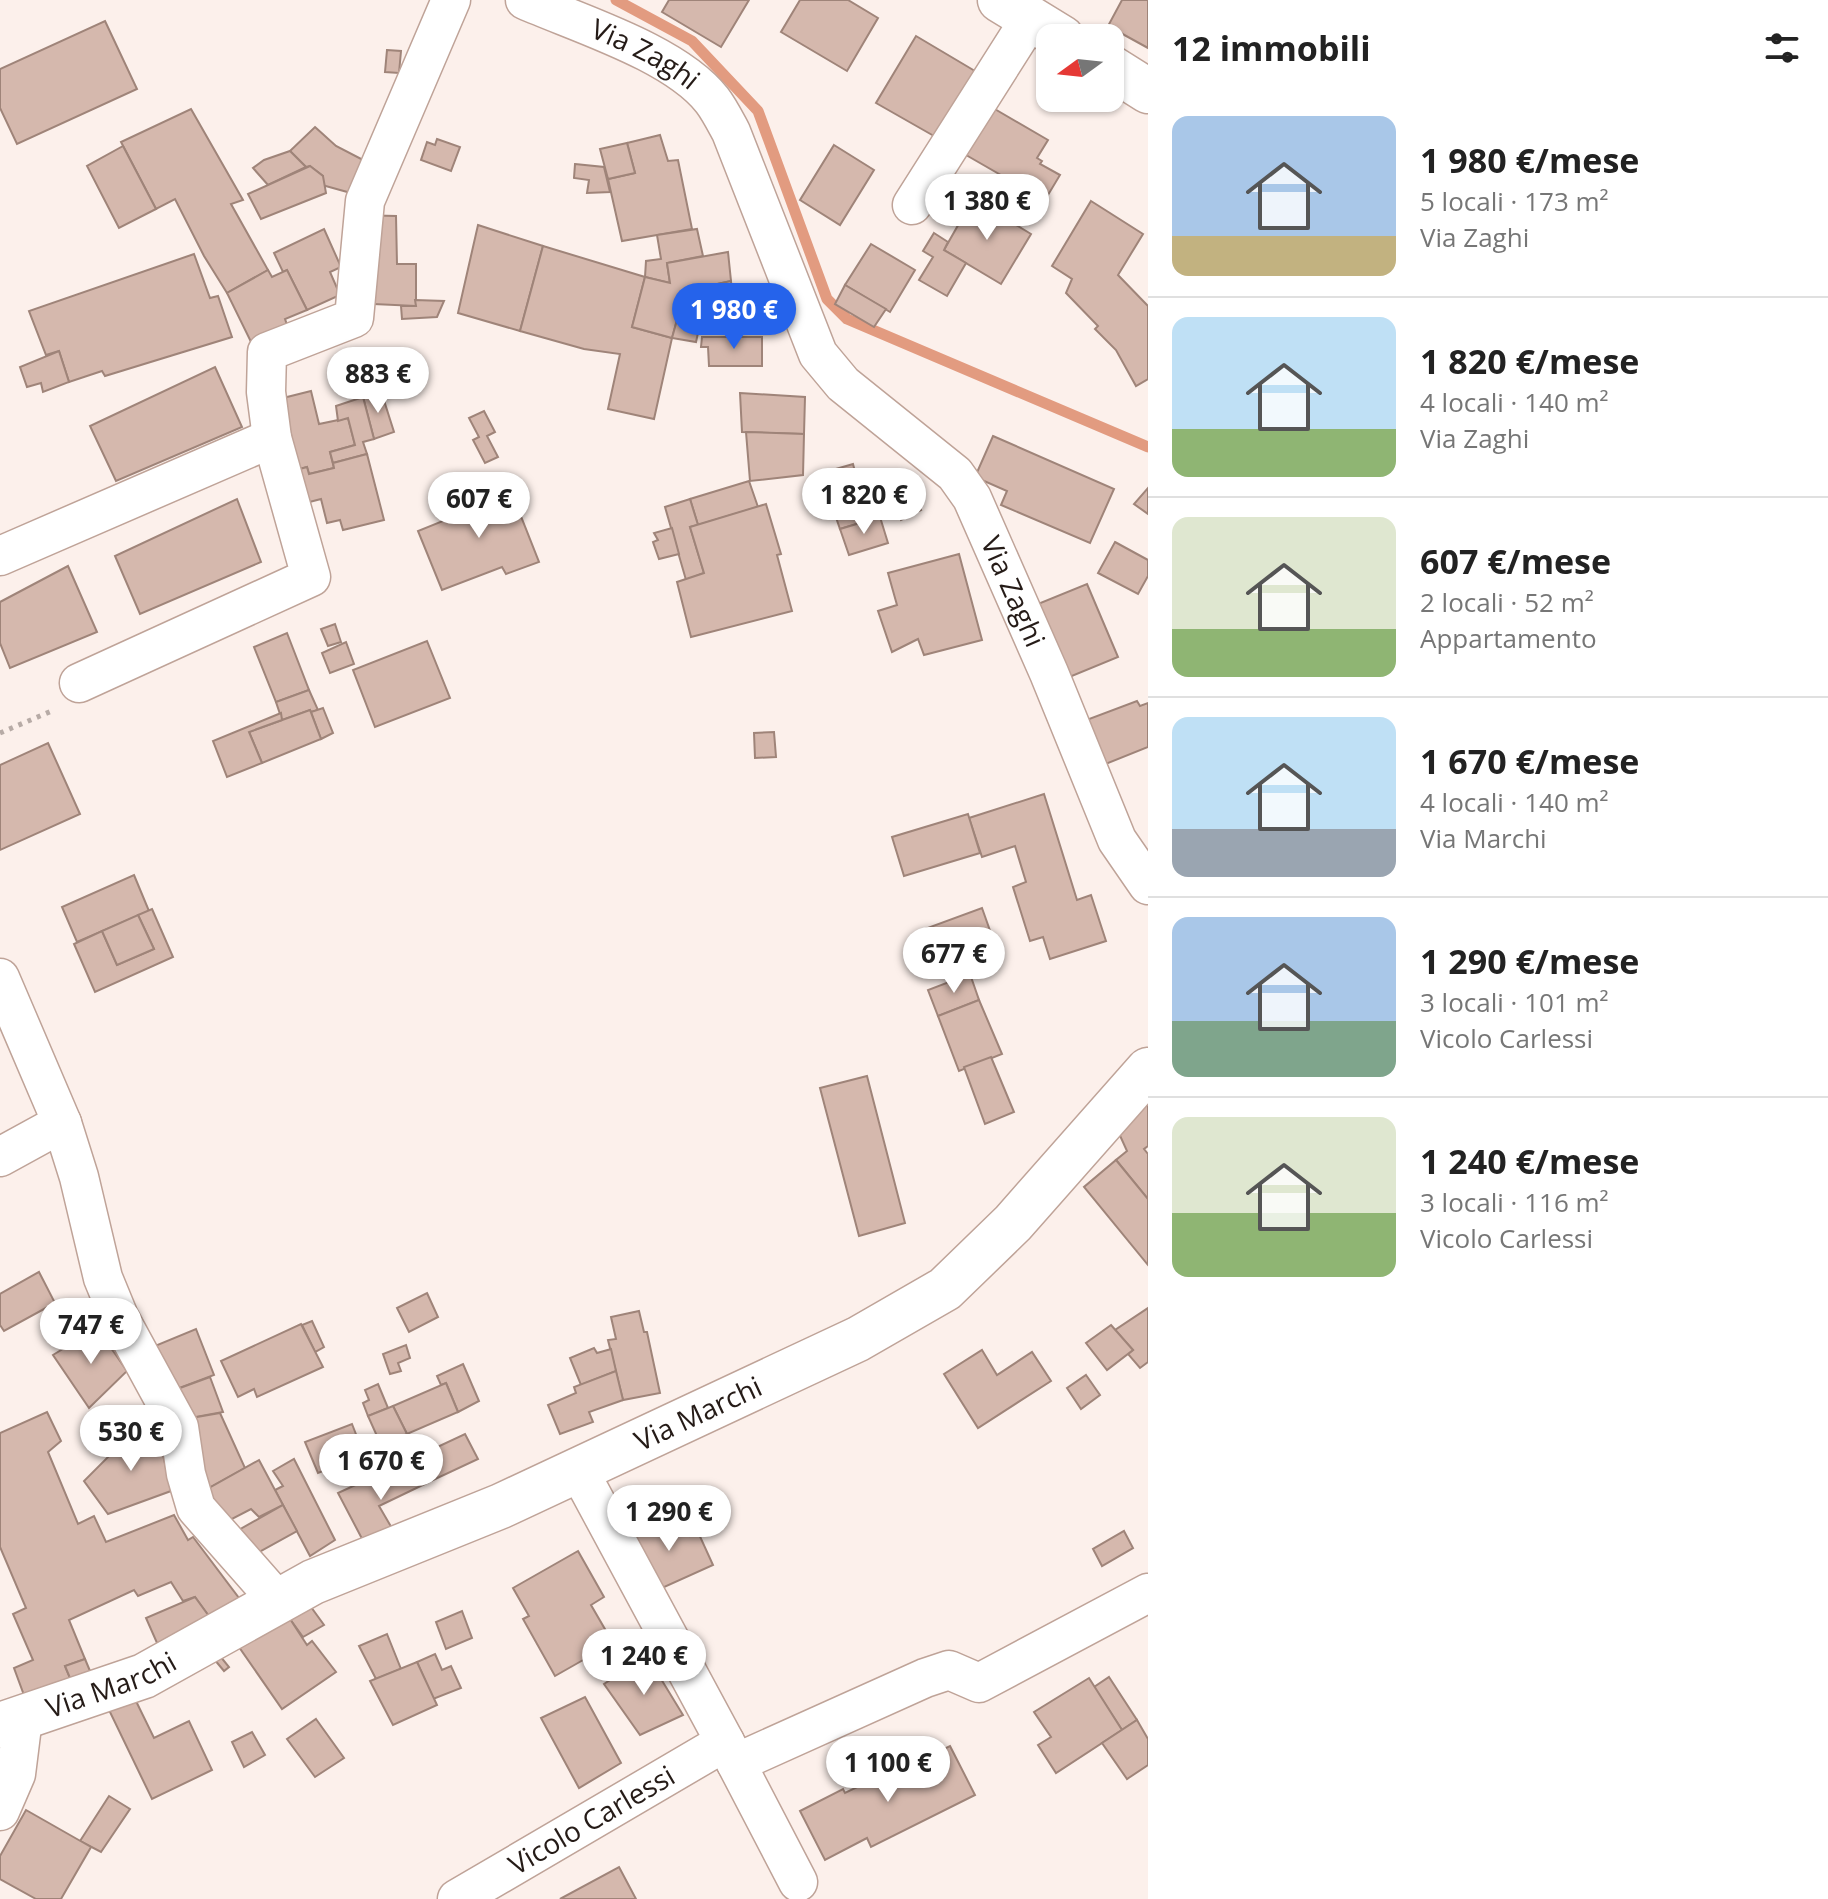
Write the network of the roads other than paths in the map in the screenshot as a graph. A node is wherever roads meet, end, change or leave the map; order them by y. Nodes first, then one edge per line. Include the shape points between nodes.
1 (451, 0) edge
2 (525, 0) edge
3 (1031, 19) edge
4 (1124, 76) edge
5 (1148, 91) edge
6 (912, 205) dead end
7 (272, 438) junction
8 (0, 556) edge
9 (79, 683) dead end
10 (1148, 885) edge
11 (0, 978) edge
12 (1148, 1070) edge
13 (62, 1123) junction
14 (0, 1157) edge
15 (579, 1471) junction
16 (1148, 1593) edge
17 (278, 1601) junction
18 (11, 1722) edge
19 (731, 1752) junction
20 (0, 1811) edge
21 (798, 1882) dead end
22 (457, 1899) edge

1 - 7 street via 365,201 354,318 267,352
2 - 10 street, Via Zaghi via 661,58 711,99 731,132 818,354 843,384 955,474 972,498 1117,840
3 - 6 street
4 - 5 main road
7 - 8 street
7 - 9 street via 311,577
11 - 13 street
12 - 15 main road, Via Marchi via 1013,1223 945,1289 858,1339
13 - 14 street
13 - 17 street via 103,1278 179,1427 196,1508
15 - 17 main road, Via Marchi
15 - 19 street
16 - 19 street, Vicolo Carlessi via 979,1683 949,1670
17 - 18 main road, Via Marchi via 144,1676
18 - 20 street via 16,1774
19 - 21 street
19 - 22 street, Vicolo Carlessi

